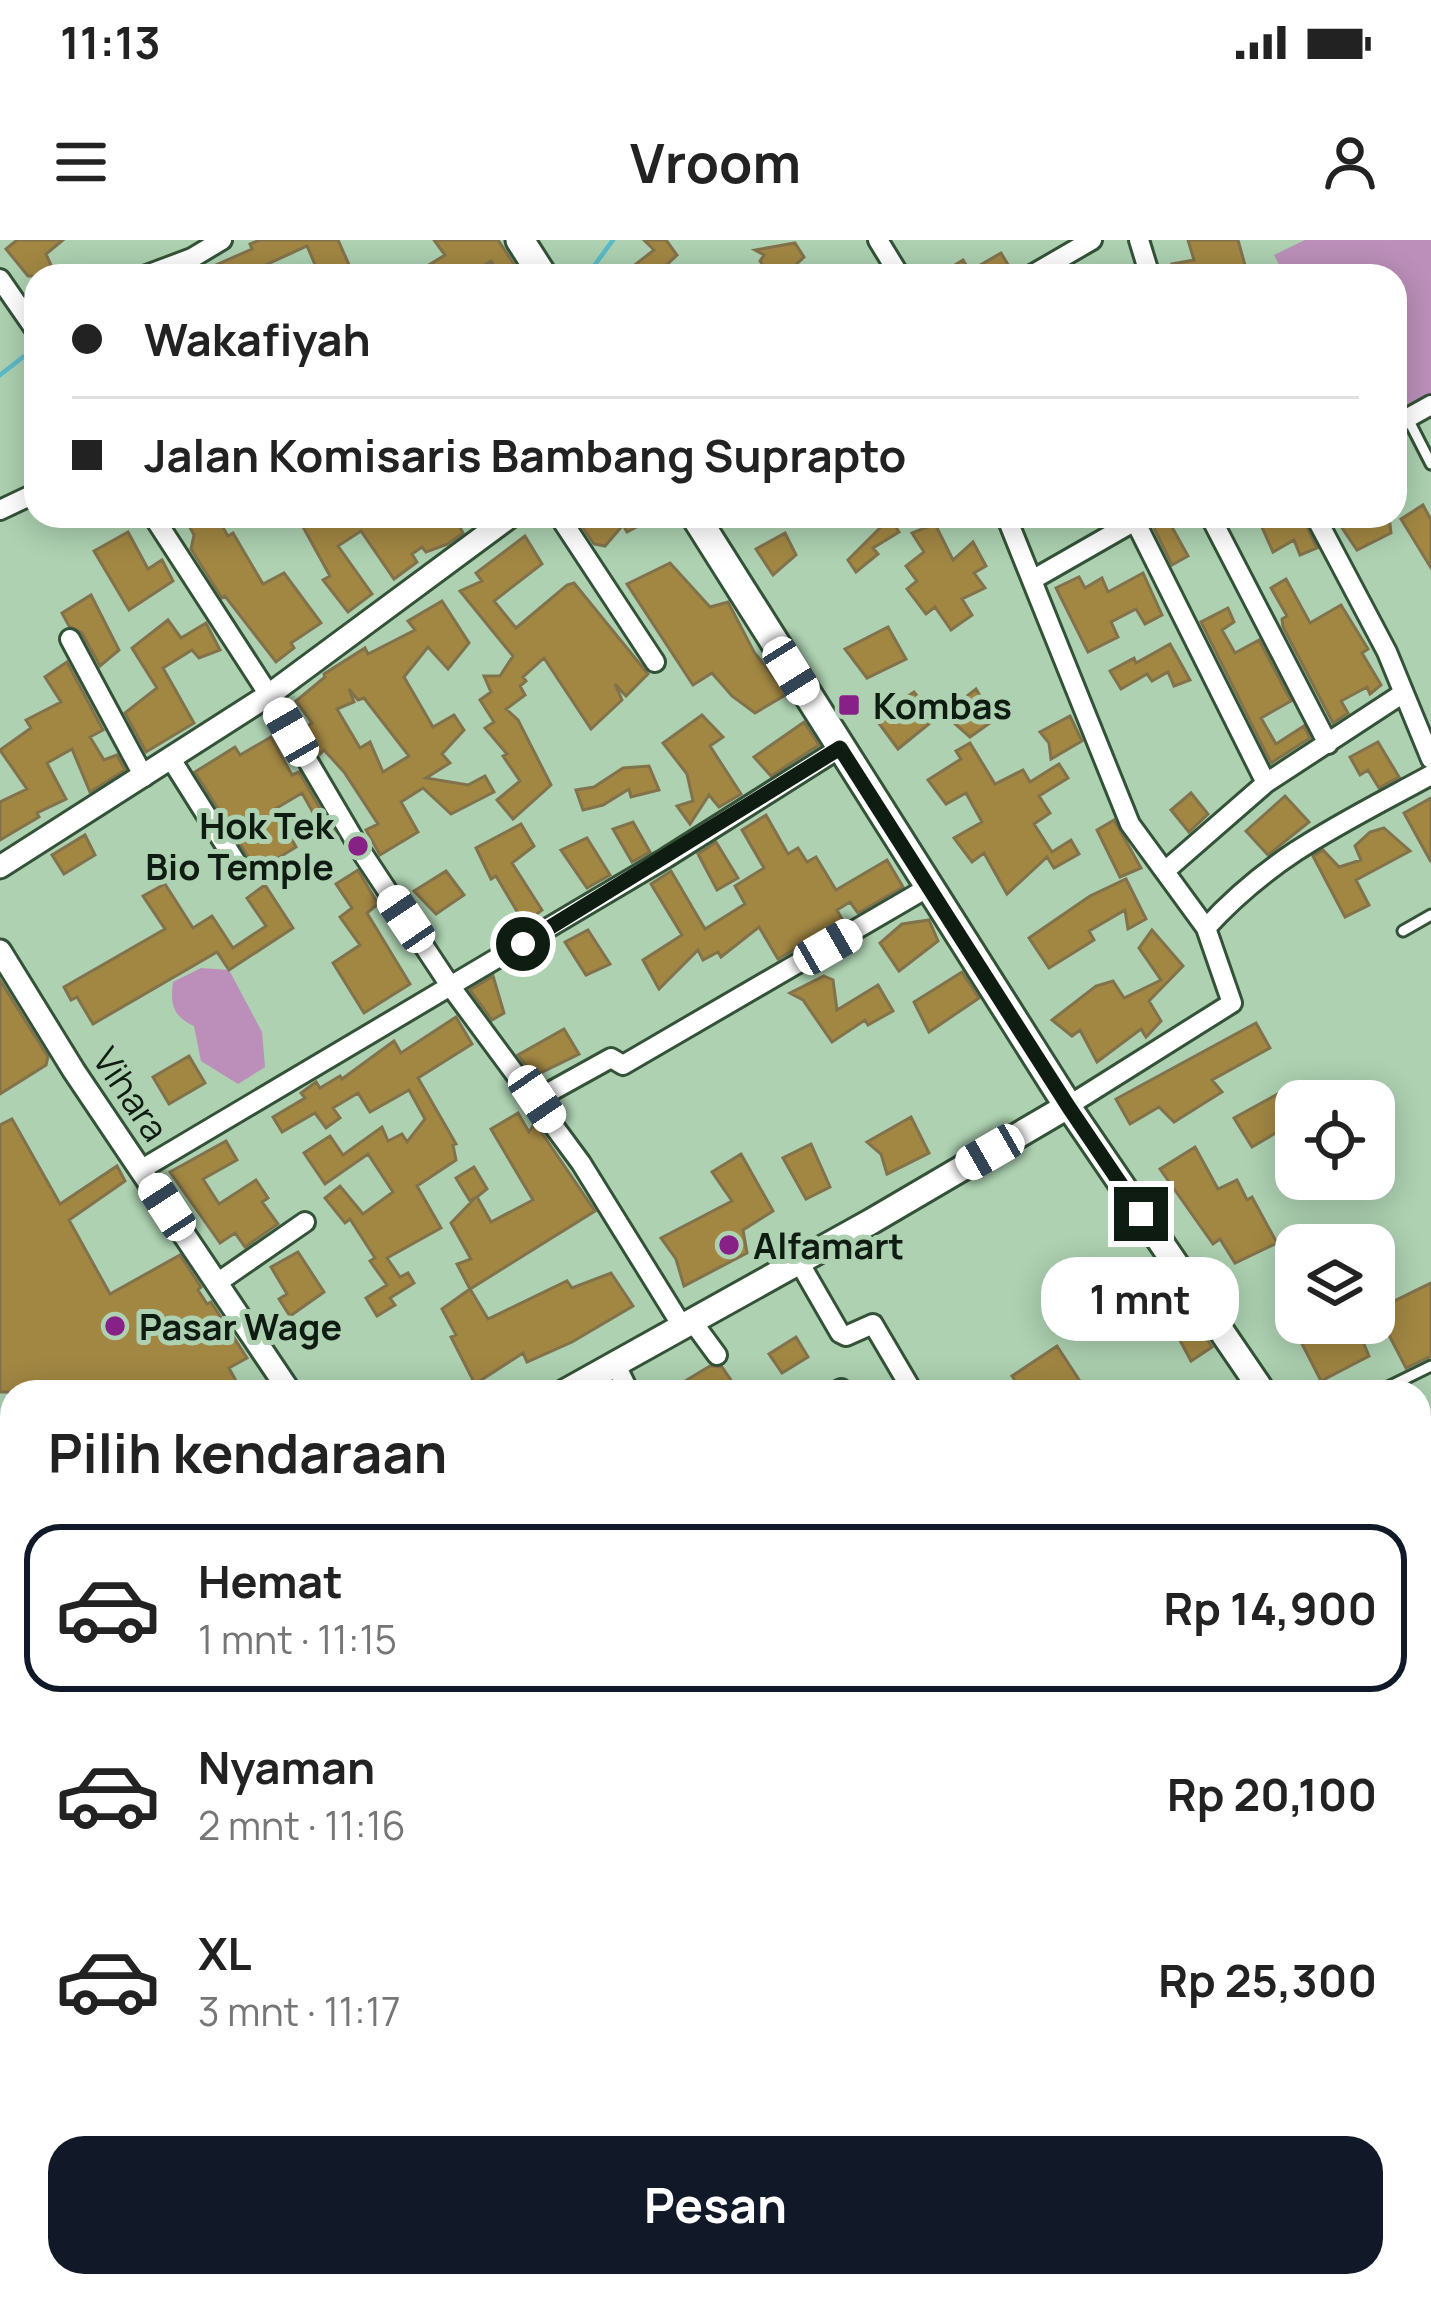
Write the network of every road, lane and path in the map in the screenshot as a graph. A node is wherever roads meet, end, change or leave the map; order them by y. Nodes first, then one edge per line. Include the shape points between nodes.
1 (1092, 240) edge
2 (214, 242) edge
3 (169, 264) edge
4 (1051, 264) edge
5 (0, 279) edge
6 (24, 311) edge
7 (1407, 430) edge
8 (1431, 464) edge
9 (161, 528) edge
10 (495, 528) edge
11 (567, 528) edge
12 (702, 528) edge
13 (1011, 528) edge
14 (1124, 528) edge
15 (1144, 528) edge
16 (1216, 528) edge
17 (1322, 528) edge
18 (1032, 580) junction
19 (70, 639) dead end
20 (655, 662) dead end
21 (269, 694) junction
22 (1402, 694) junction
23 (1328, 744) junction
24 (840, 748) junction
25 (171, 759) junction
26 (1431, 759) edge
27 (1431, 775) edge
28 (144, 777) junction
29 (1266, 783) junction
30 (0, 867) edge
31 (239, 867) dead end
32 (1165, 871) junction
33 (927, 888) junction
34 (1431, 915) edge
35 (1206, 928) junction
36 (1403, 931) dead end
37 (0, 951) edge
38 (452, 987) junction
39 (537, 1099) junction
40 (1068, 1106) junction
41 (142, 1169) junction
42 (305, 1222) dead end
43 (799, 1262) junction
44 (217, 1283) junction
45 (687, 1323) junction
46 (717, 1355) dead end
47 (616, 1365) junction
48 (1431, 1366) edge
49 (282, 1380) edge
50 (588, 1380) edge
51 (623, 1380) edge
52 (906, 1380) edge
53 (1255, 1380) edge
54 (1402, 1380) edge

1 - 4 street
2 - 3 street
5 - 6 street
7 - 8 lane
9 - 21 street
10 - 21 street
11 - 20 street
12 - 24 main road
13 - 18 street
14 - 18 street
15 - 29 street
16 - 23 street
17 - 22 street
18 - 32 street via 1123,807
19 - 28 street
21 - 25 street
21 - 38 street
22 - 23 street
22 - 26 street
23 - 29 street
24 - 33 main road
24 - 38 street
25 - 28 street
25 - 31 street
27 - 35 street via 1279,859
28 - 30 street
29 - 32 street
32 - 35 street
33 - 39 street via 623,1065 611,1058
33 - 40 main road
34 - 36 lane
35 - 40 street via 1232,1006
37 - 41 street, Vihara
38 - 39 street
38 - 41 street
39 - 45 street
40 - 43 main road
40 - 53 main road
41 - 44 street, Vihara
42 - 44 street
43 - 45 main road
43 - 52 street via 840,1333 873,1324
44 - 49 street, Vihara
45 - 46 street
45 - 47 main road
47 - 50 main road
47 - 51 street
48 - 54 lane

